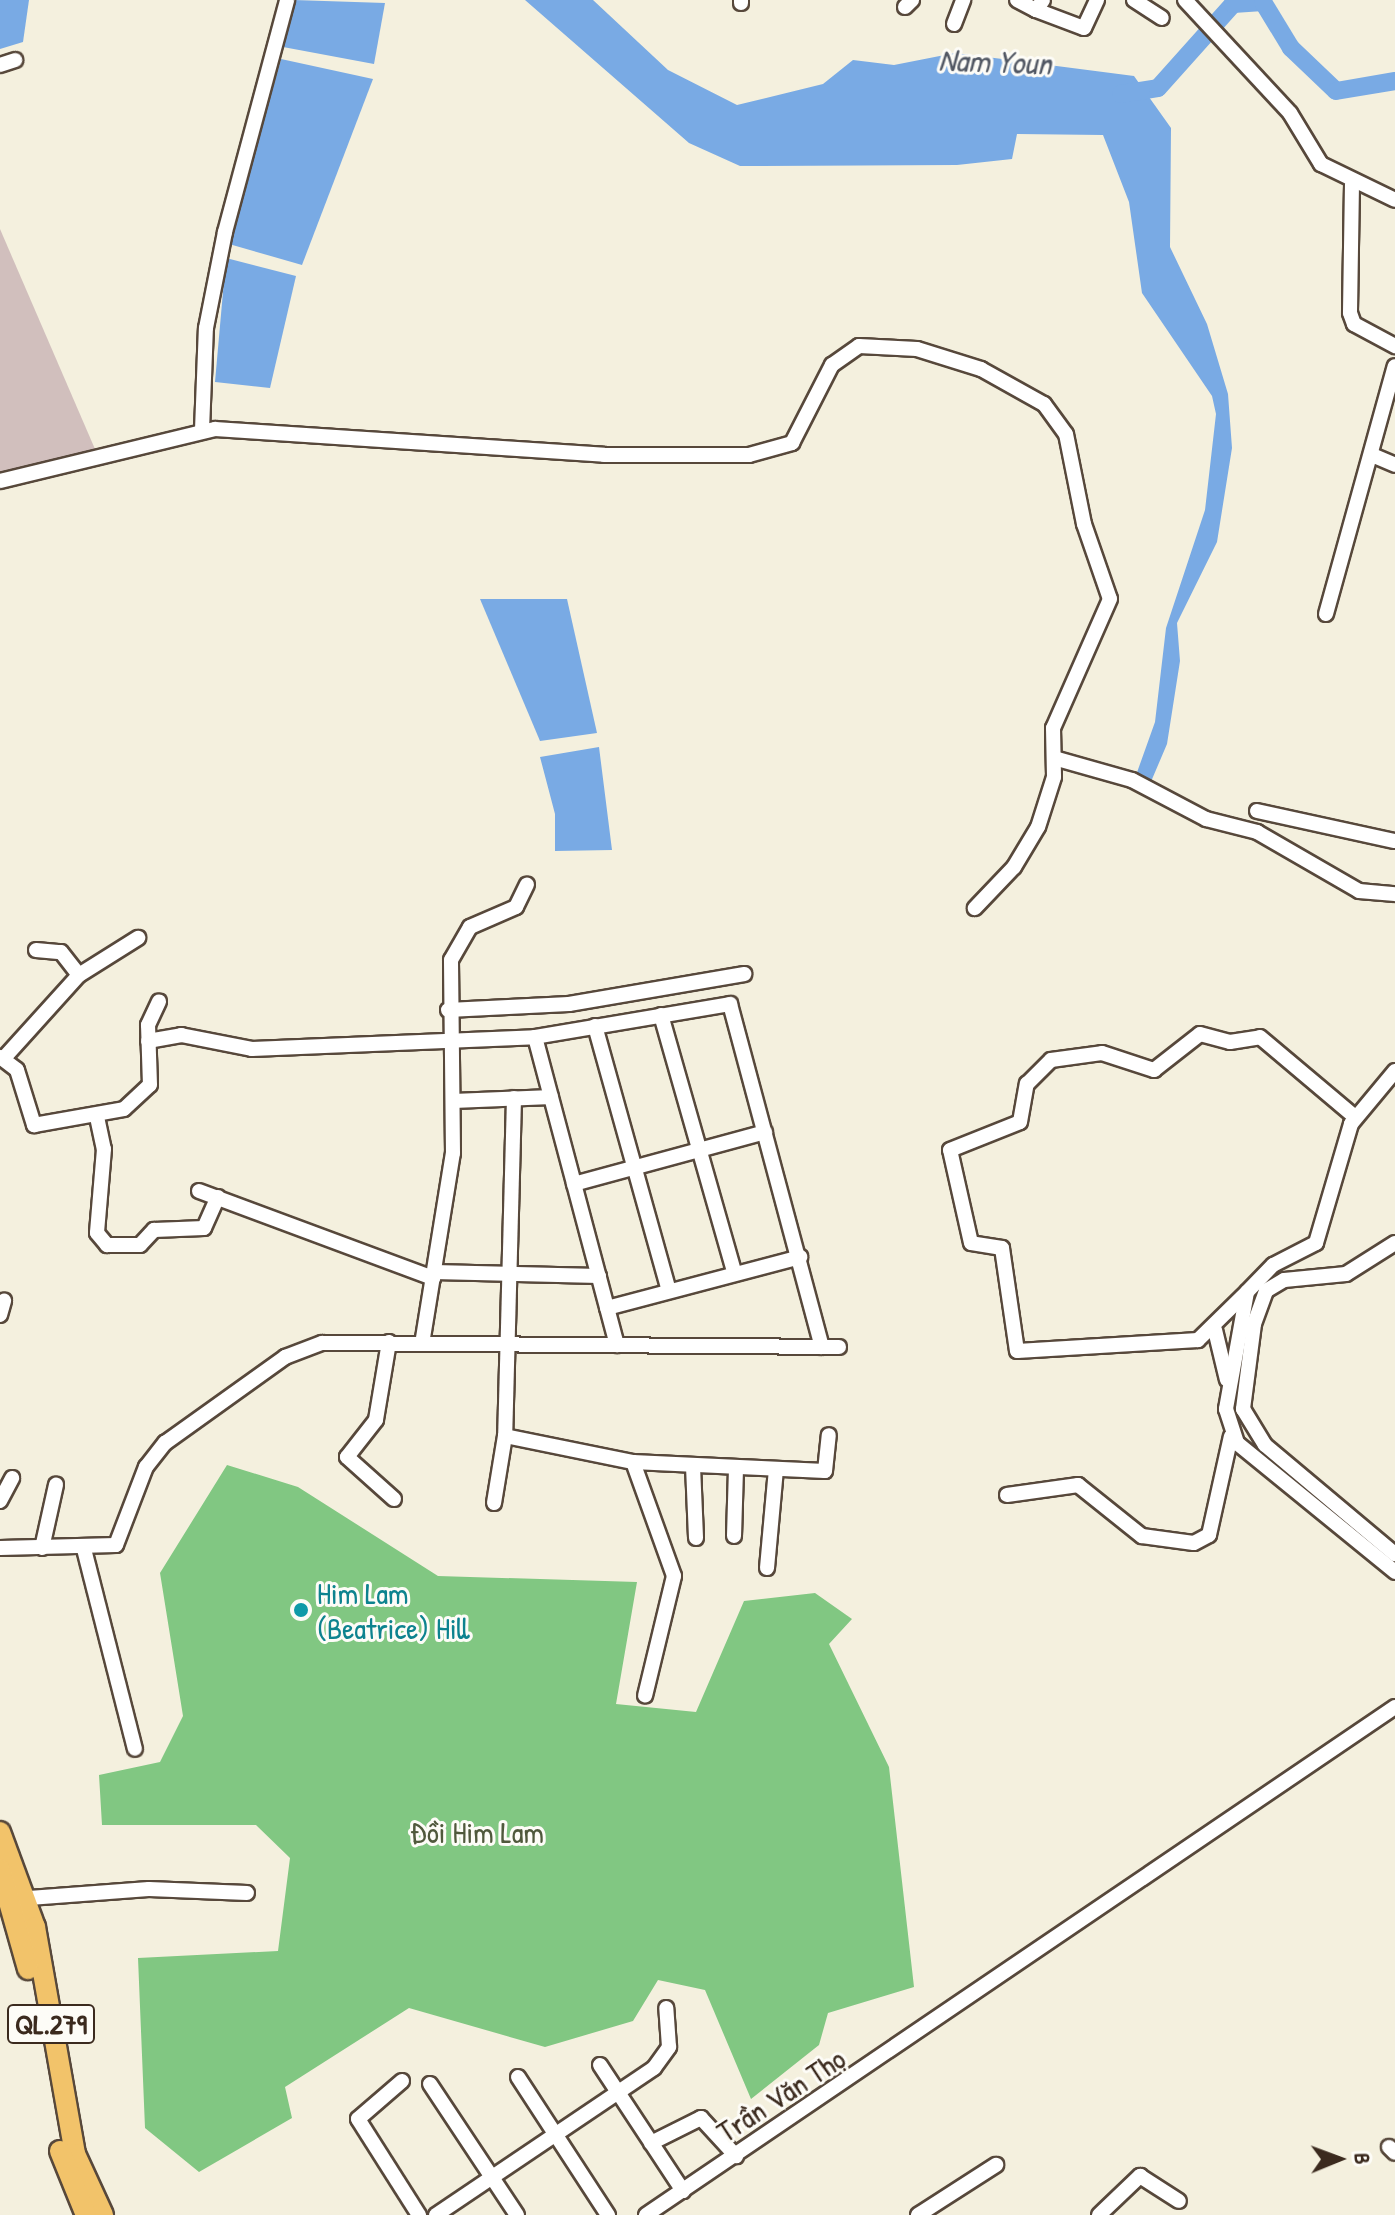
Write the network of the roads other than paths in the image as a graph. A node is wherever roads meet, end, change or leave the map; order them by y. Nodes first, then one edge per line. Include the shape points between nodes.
1 (287, 0) edge
2 (963, 0) edge
3 (1017, 0) edge
4 (1097, 0) edge
5 (1134, 0) edge
6 (1039, 5) edge
7 (1190, 5) edge
8 (1162, 18) dead end
9 (954, 24) dead end
10 (15, 60) dead end
11 (0, 65) edge
12 (1352, 184) junction
13 (1395, 200) edge
14 (1395, 346) edge
15 (1395, 366) edge
16 (202, 430) junction
17 (1372, 455) junction
18 (1395, 465) edge
19 (0, 481) edge
20 (1326, 614) dead end
21 (1054, 758) junction
22 (1257, 811) dead end
23 (1395, 841) edge
24 (527, 884) dead end
25 (1395, 894) edge
26 (975, 908) dead end
27 (138, 938) dead end
28 (36, 950) dead end
29 (744, 974) dead end
30 (79, 975) junction
31 (159, 1001) dead end
32 (448, 1010) junction
33 (661, 1015) junction
34 (595, 1026) junction
35 (450, 1035) junction
36 (535, 1037) junction
37 (148, 1041) junction
38 (2, 1058) edge
39 (1395, 1071) edge
40 (551, 1097) junction
41 (514, 1098) junction
42 (454, 1101) junction
43 (97, 1117) junction
44 (1355, 1117) junction
45 (765, 1132) junction
46 (699, 1148) junction
47 (634, 1167) junction
48 (574, 1184) junction
49 (199, 1191) dead end
50 (218, 1197) junction
51 (1395, 1243) edge
52 (800, 1257) junction
53 (1295, 1268) junction
54 (735, 1274) junction
55 (434, 1275) junction
56 (509, 1276) junction
57 (599, 1276) junction
58 (669, 1291) junction
59 (1247, 1292) junction
60 (607, 1308) junction
61 (1215, 1330) junction
62 (389, 1342) junction
63 (422, 1344) junction
64 (507, 1344) junction
65 (617, 1345) junction
66 (822, 1347) junction
67 (839, 1347) dead end
68 (1229, 1385) junction
69 (829, 1435) dead end
70 (505, 1436) junction
71 (1231, 1436) junction
72 (633, 1462) junction
73 (693, 1466) junction
74 (736, 1468) junction
75 (776, 1469) junction
76 (12, 1478) dead end
77 (56, 1485) dead end
78 (1007, 1495) dead end
79 (394, 1499) dead end
80 (0, 1501) edge
81 (494, 1503) dead end
82 (734, 1536) dead end
83 (696, 1538) dead end
84 (0, 1548) edge
85 (42, 1548) junction
86 (84, 1549) junction
87 (1395, 1554) edge
88 (767, 1568) dead end
89 (1395, 1572) edge
90 (645, 1696) dead end
91 (1395, 1707) edge
92 (135, 1749) dead end
93 (0, 1832) edge
94 (0, 1870) edge
95 (247, 1893) dead end
96 (19, 1899) junction
97 (666, 2008) dead end
98 (600, 2065) dead end
99 (518, 2077) dead end
100 (402, 2081) dead end
101 (430, 2084) dead end
102 (620, 2095) junction
103 (557, 2135) junction
104 (651, 2143) junction
105 (736, 2156) junction
106 (996, 2165) dead end
107 (492, 2179) junction
108 (683, 2191) junction
109 (1179, 2201) dead end
110 (86, 2215) edge
111 (103, 2215) edge
112 (419, 2215) edge
113 (436, 2215) edge
114 (517, 2215) edge
115 (608, 2215) edge
116 (646, 2215) edge
117 (918, 2215) edge
118 (1099, 2215) edge

1 - 16 street via 225,232 206,328
2 - 9 street
3 - 6 street
4 - 6 street via 1084,28
5 - 8 street
7 - 12 street via 1290,113 1321,164
10 - 11 street
12 - 13 street
12 - 14 street via 1350,313 1354,324
15 - 17 street
16 - 19 street
16 - 21 street via 604,455 749,455 792,443 832,365 848,351 889,344 952,358 1022,389 1056,419 1108,584 1108,612 1053,728
17 - 18 street
17 - 20 street
21 - 25 street via 1132,780 1206,819 1257,832 1349,887
21 - 26 street via 1051,794 1030,844
22 - 23 street
24 - 32 street via 516,907 474,923 456,946
27 - 30 street
28 - 30 street via 61,952
29 - 32 street via 569,1004
30 - 38 street
31 - 37 street
32 - 35 street
33 - 34 street
33 - 45 street via 730,1004
33 - 46 street
34 - 36 street
34 - 47 street
35 - 36 street
35 - 37 street via 266,1048 181,1035
35 - 42 street
36 - 40 street
37 - 43 street via 146,1092
38 - 43 street via 21,1077 34,1125
39 - 44 street
40 - 41 street
40 - 48 street
41 - 42 street
41 - 56 street
42 - 55 street via 452,1172
43 - 50 street via 104,1149 97,1233 107,1245 136,1246 156,1229 204,1228
44 - 53 street via 1319,1238
44 - 61 street via 1260,1037 1230,1042 1200,1034 1154,1070 1102,1053 1051,1060 1027,1084 1020,1122 950,1150 971,1243 1002,1248 1017,1351 1183,1342
45 - 46 street
45 - 52 street
46 - 47 street
46 - 54 street
47 - 48 street
47 - 58 street
48 - 57 street
49 - 50 street
50 - 55 street
51 - 53 street via 1346,1274
52 - 54 street
52 - 66 street
53 - 59 street
53 - 87 street via 1259,1304 1245,1418 1265,1445
54 - 58 street
55 - 56 street
55 - 63 street
56 - 57 street
56 - 64 street
57 - 60 street
58 - 60 street
59 - 61 street
59 - 68 street
60 - 65 street
61 - 68 street
62 - 63 street
62 - 79 street via 376,1420 347,1457
62 - 86 street via 301,1349 201,1413 150,1460 121,1540
63 - 64 street
64 - 65 street
64 - 70 street
65 - 66 street
66 - 67 street
68 - 71 street
69 - 75 street via 828,1471
70 - 72 street
70 - 81 street
71 - 78 street via 1209,1535 1194,1543 1142,1536 1078,1485
71 - 89 street
72 - 73 street
72 - 90 street via 674,1576
73 - 74 street
73 - 83 street
74 - 75 street
74 - 82 street
75 - 88 street
76 - 80 street
77 - 85 street
84 - 85 street
85 - 86 street
86 - 92 street
91 - 105 street, Trần Văn Thọ
93 - 96 highway, QL.279
94 - 96 highway, QL.279
95 - 96 street via 157,1888
96 - 110 highway, QL.279 via 59,2150
96 - 111 highway, QL.279 via 70,2137
97 - 102 street via 666,2055
98 - 102 street
99 - 103 street
100 - 112 street via 361,2109 359,2123
101 - 107 street
102 - 103 street
102 - 104 street
103 - 107 street
103 - 115 street
104 - 105 street via 701,2118
104 - 108 street
105 - 108 street, Trần Văn Thọ
106 - 117 street
107 - 113 street
107 - 114 street
108 - 116 street, Trần Văn Thọ
109 - 118 street via 1140,2176

